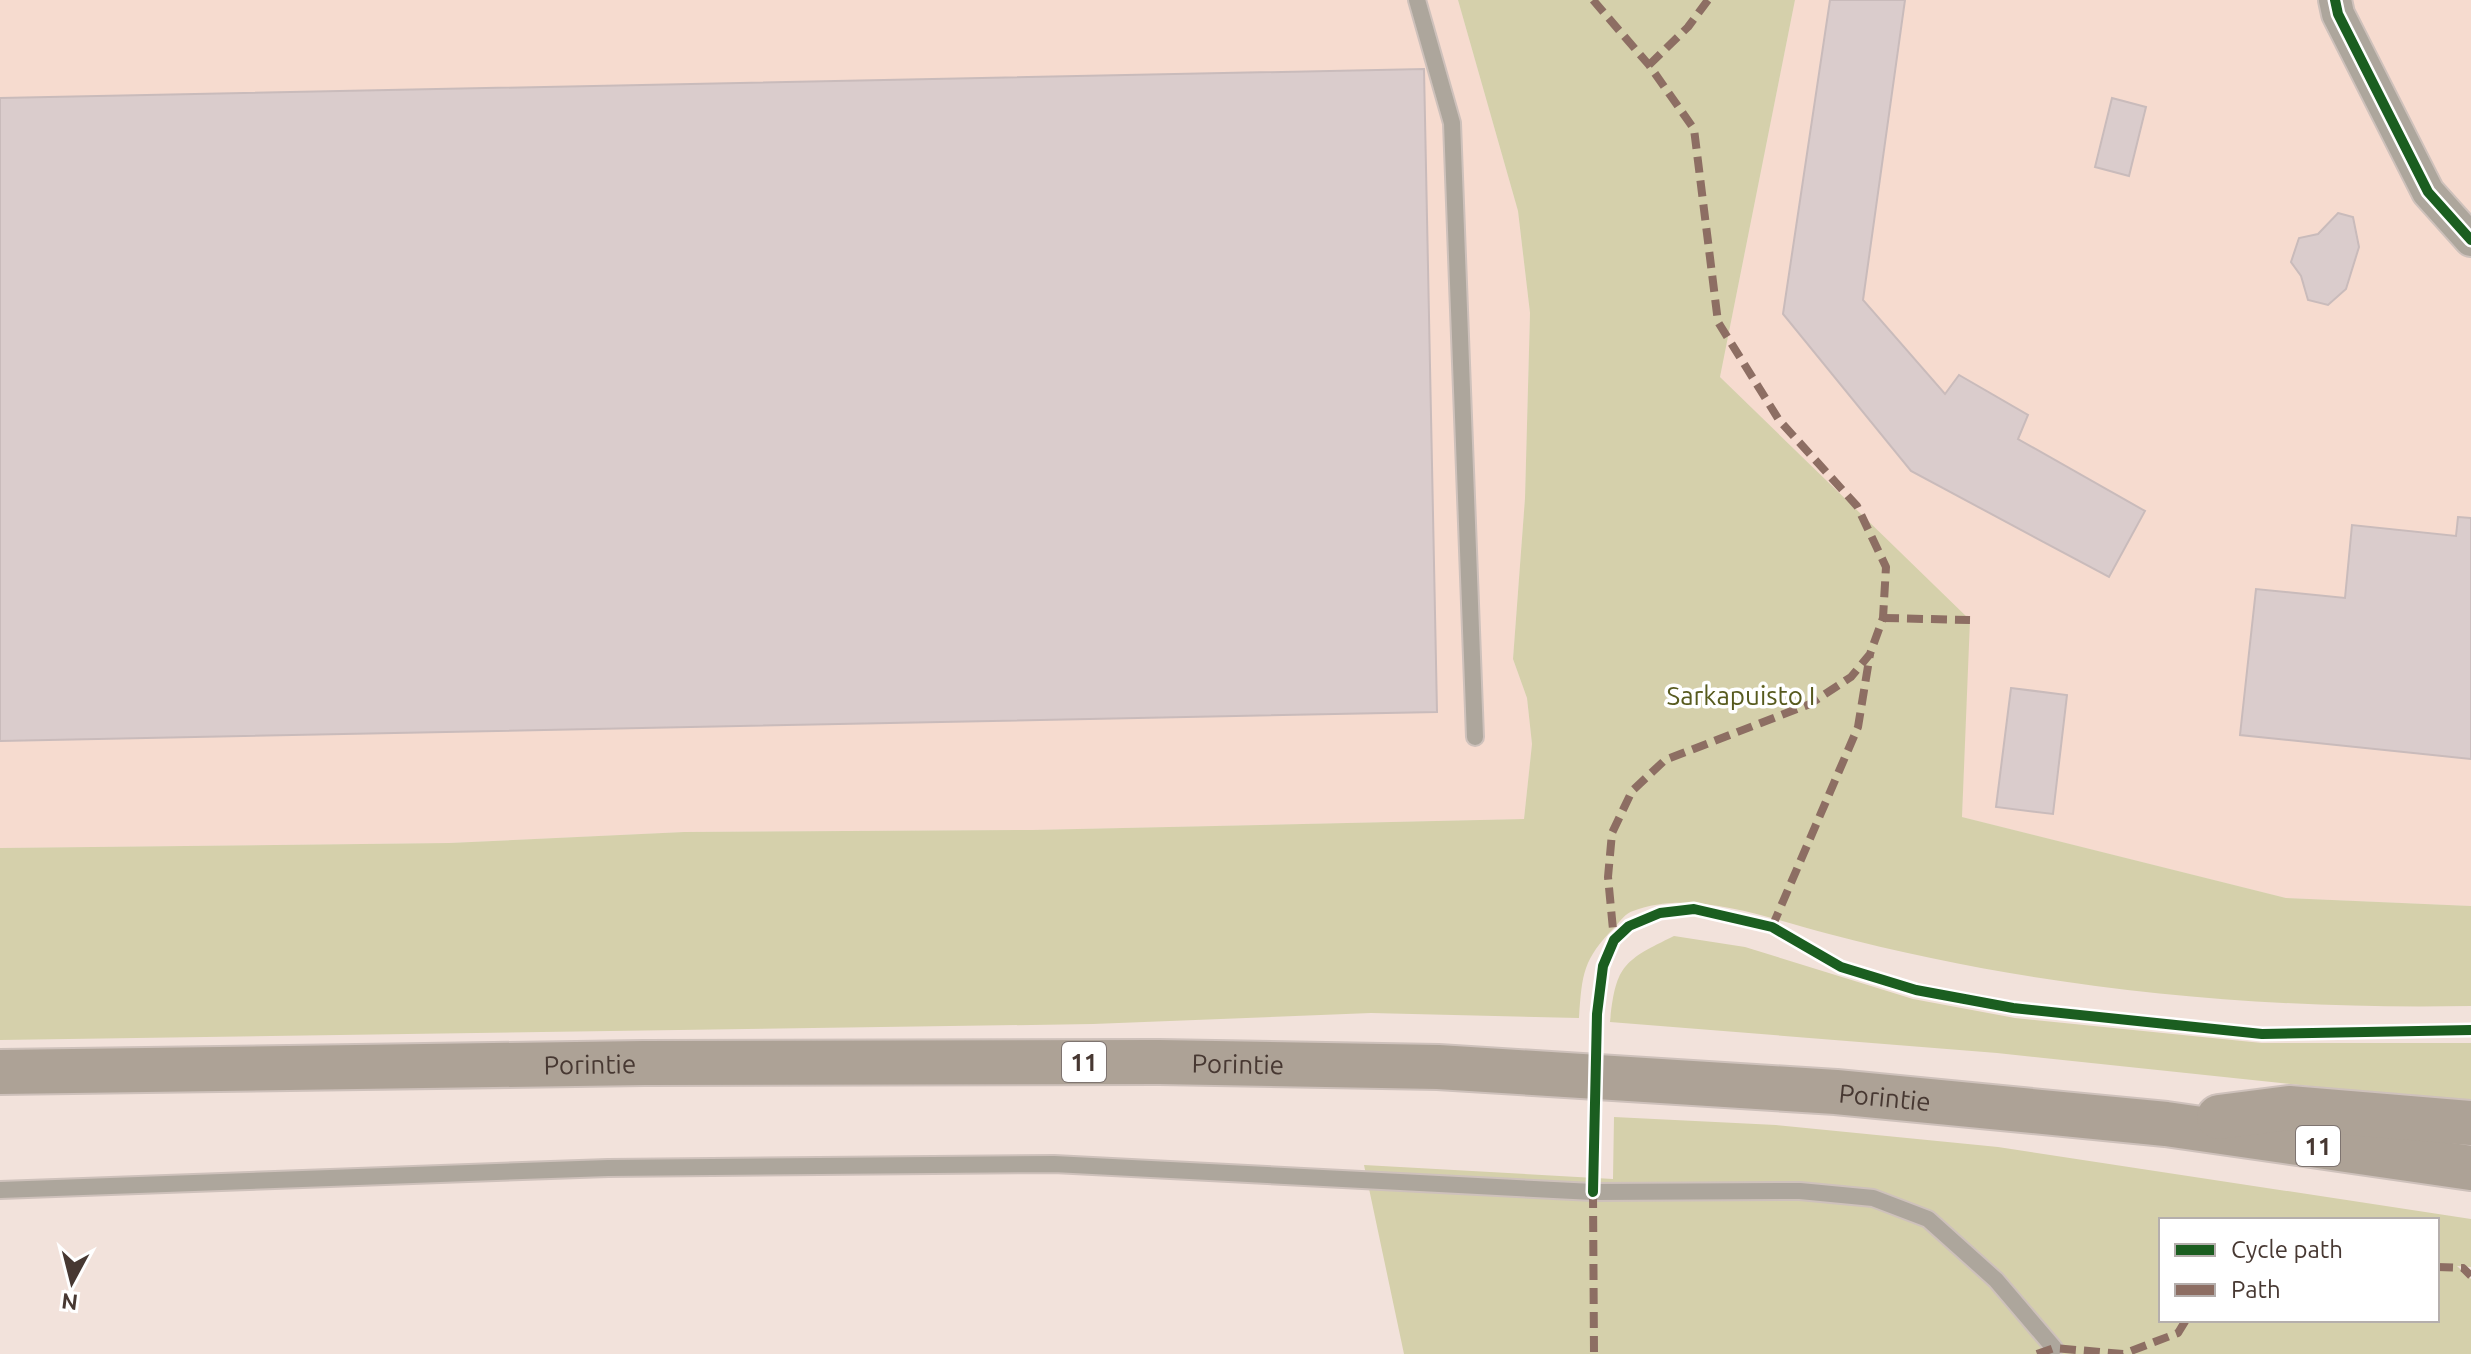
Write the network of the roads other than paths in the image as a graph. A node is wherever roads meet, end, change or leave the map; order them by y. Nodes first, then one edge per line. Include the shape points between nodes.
1 (1417, 0) edge
2 (2335, 0) edge
3 (2471, 240) edge
4 (1475, 737) dead end
5 (0, 1072) edge
6 (2471, 1123) edge
7 (2166, 1124) junction
8 (2471, 1168) edge
9 (0, 1190) edge
10 (2054, 1348) dead end

1 - 4 lane via 1452,123
2 - 3 street via 2428,192
5 - 7 highway, Porintie / 11 via 660,1063 1438,1067 1836,1092
6 - 7 highway via 2289,1108
7 - 8 highway, Porintie / 11
9 - 10 lane via 608,1168 1054,1164 1593,1192 1800,1191 1873,1198 1928,1219 1996,1280

